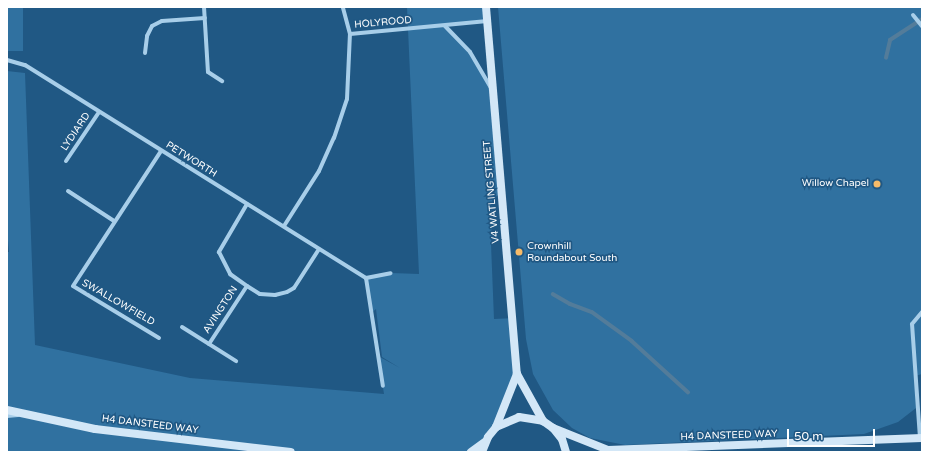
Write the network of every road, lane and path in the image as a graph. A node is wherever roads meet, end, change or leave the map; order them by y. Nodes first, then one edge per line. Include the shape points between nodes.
1 (204, 7) edge
2 (343, 7) edge
3 (486, 7) edge
4 (913, 15) dead end
5 (205, 18) junction
6 (488, 21) junction
7 (445, 26) junction
8 (922, 26) edge
9 (350, 34) junction
10 (145, 53) dead end
11 (7, 60) edge
12 (222, 81) dead end
13 (493, 92) junction
14 (99, 112) junction
15 (161, 151) junction
16 (66, 161) dead end
17 (68, 191) dead end
18 (247, 204) junction
19 (114, 221) junction
20 (284, 226) junction
21 (319, 249) junction
22 (391, 273) dead end
23 (366, 278) junction
24 (247, 286) junction
25 (922, 312) edge
26 (182, 327) dead end
27 (159, 338) dead end
28 (209, 344) junction
29 (236, 361) dead end
30 (517, 374) junction
31 (383, 386) dead end
32 (7, 410) edge
33 (24, 414) junction
34 (7, 416) edge
35 (543, 421) junction
36 (496, 427) junction
37 (554, 428) junction
38 (921, 438) edge
39 (485, 442) junction
40 (606, 451) edge
41 (291, 452) edge
42 (471, 452) edge
43 (482, 452) edge
44 (566, 452) edge

1 - 5 street
2 - 9 street, HOLYROOD
3 - 6 street, V4 WATLING STREET
4 - 8 street
5 - 10 street via 162,21 152,26 147,36
5 - 12 street via 208,72
6 - 7 street, HOLYROOD
6 - 13 street, V4 WATLING STREET
7 - 9 street, HOLYROOD
7 - 13 street via 470,52
9 - 20 street via 347,99 334,138 319,171
11 - 14 street, PETWORTH via 24,65
13 - 30 street, V4 WATLING STREET
14 - 15 street, PETWORTH
14 - 16 street, LYDIARD
15 - 18 street, PETWORTH
15 - 19 street, SWALLOWFIELD
17 - 19 street
18 - 20 street, PETWORTH
18 - 24 street, AVINGTON via 219,252 230,274
19 - 27 street, SWALLOWFIELD via 73,286
20 - 21 street, PETWORTH
21 - 23 street, PETWORTH
21 - 24 street, AVINGTON via 294,288 287,292 275,295 260,294
22 - 23 street
23 - 31 street
24 - 28 street, AVINGTON
25 - 38 street via 912,324
26 - 28 street, AVINGTON
28 - 29 street, AVINGTON
30 - 35 street, V4 WATLING STREET
30 - 36 street, V4 WATLING STREET
32 - 33 street, H4 DANSTEED WAY
33 - 34 street
33 - 41 street, H4 DANSTEED WAY via 95,429
35 - 36 street via 519,417
35 - 37 street, H4 DANSTEED WAY
36 - 39 street, V4 WATLING STREET
37 - 40 street, H4 DANSTEED WAY
37 - 44 street via 562,439
38 - 40 street, H4 DANSTEED WAY
39 - 42 street
39 - 43 street

